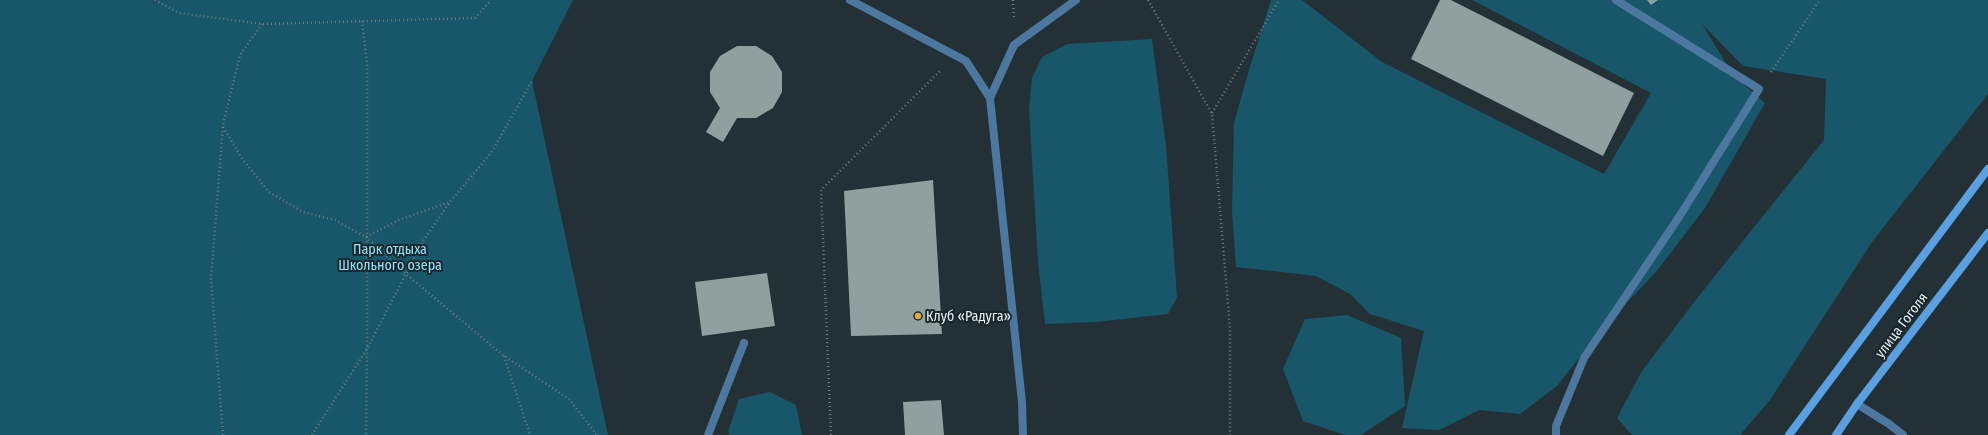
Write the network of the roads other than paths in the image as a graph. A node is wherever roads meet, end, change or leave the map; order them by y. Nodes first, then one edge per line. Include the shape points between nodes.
1 (850, 0) edge
2 (1076, 0) edge
3 (1616, 0) edge
4 (990, 98) junction
5 (1988, 169) edge
6 (1988, 233) edge
7 (744, 343) dead end
8 (1857, 404) junction
9 (708, 435) edge
10 (1022, 435) edge
11 (1556, 435) edge
12 (1789, 435) edge
13 (1836, 435) edge
14 (1903, 435) edge

1 - 4 lane via 966,61
2 - 4 lane via 1014,44
3 - 11 lane via 1759,89 1679,218 1584,358 1556,426
4 - 10 lane via 1022,402
5 - 12 street
6 - 8 street, улица Гоголя
7 - 9 lane
8 - 13 street, улица Гоголя
8 - 14 lane

